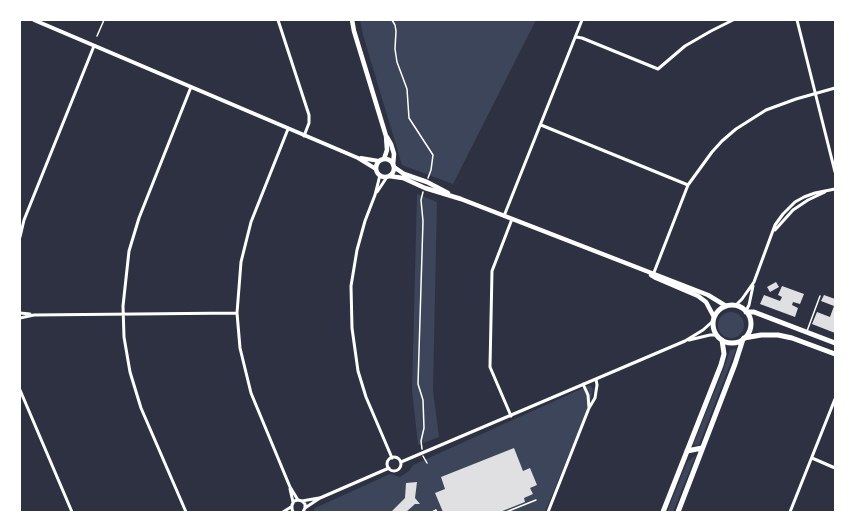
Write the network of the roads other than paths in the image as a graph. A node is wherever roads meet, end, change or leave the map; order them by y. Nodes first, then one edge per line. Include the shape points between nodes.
1 (34, 20) edge
2 (278, 20) edge
3 (352, 20) edge
4 (582, 20) edge
5 (734, 20) edge
6 (797, 20) edge
7 (576, 37) junction
8 (94, 46) junction
9 (191, 87) junction
10 (835, 88) edge
11 (815, 94) junction
12 (541, 125) junction
13 (288, 129) junction
14 (304, 136) junction
15 (386, 136) junction
16 (358, 158) junction
17 (381, 160) junction
18 (394, 166) junction
19 (835, 167) edge
20 (376, 169) junction
21 (835, 172) edge
22 (380, 175) junction
23 (388, 176) junction
24 (688, 185) junction
25 (835, 189) edge
26 (375, 195) junction
27 (460, 199) junction
28 (504, 216) junction
29 (512, 219) junction
30 (20, 237) edge
31 (653, 275) junction
32 (754, 282) junction
33 (820, 296) dead end
34 (736, 305) junction
35 (726, 306) junction
36 (746, 311) junction
37 (20, 313) edge
38 (237, 313) junction
39 (123, 314) junction
40 (34, 315) junction
41 (20, 318) edge
42 (713, 319) junction
43 (798, 329) junction
44 (807, 333) junction
45 (717, 336) junction
46 (744, 338) junction
47 (794, 339) junction
48 (722, 340) junction
49 (685, 341) junction
50 (835, 343) edge
51 (835, 354) edge
52 (596, 379) junction
53 (583, 384) junction
54 (20, 390) edge
55 (835, 399) edge
56 (590, 408) junction
57 (511, 416) junction
58 (702, 448) junction
59 (687, 451) junction
60 (392, 458) junction
61 (812, 458) junction
62 (401, 462) junction
63 (389, 468) junction
64 (835, 468) edge
65 (290, 487) junction
66 (320, 498) junction
67 (300, 500) junction
68 (293, 502) junction
69 (291, 507) junction
70 (304, 511) edge
71 (72, 512) edge
72 (186, 512) edge
73 (283, 512) edge
74 (293, 512) edge
75 (548, 512) edge
76 (663, 512) edge
77 (678, 512) edge
78 (790, 512) edge

1 - 8 street
2 - 14 street via 309,115
3 - 15 main road
4 - 7 street
5 - 7 street via 685,46 658,69
6 - 11 street
7 - 12 street
8 - 9 street
8 - 30 street via 24,220
9 - 13 street
9 - 39 street via 136,225 129,252
10 - 11 street
11 - 19 street
11 - 24 street via 766,110 736,129 712,152
12 - 24 street
12 - 28 street
13 - 14 street
13 - 38 street via 251,222 241,262
14 - 16 street
15 - 17 main road via 387,150
15 - 18 main road via 393,150
16 - 17 street
16 - 20 street
17 - 18 main road via 390,160
17 - 20 main road
18 - 23 main road via 393,172
18 - 27 main road via 404,174
19 - 21 street
20 - 22 main road
22 - 23 main road
22 - 26 street
23 - 26 street
23 - 27 main road via 403,178
24 - 31 street
25 - 32 street via 815,192 795,202 778,221
26 - 60 street via 360,238 351,286 352,328 358,371 366,397
27 - 28 main road
28 - 29 main road
29 - 31 main road
29 - 57 street via 492,271 490,368
31 - 35 main road via 708,295
31 - 42 main road via 698,296 706,302
32 - 34 street
32 - 36 street
33 - 44 lane
34 - 35 main road
34 - 36 main road
35 - 42 main road via 719,310
36 - 43 main road
36 - 46 main road via 750,327
37 - 40 street
38 - 39 street
38 - 65 street via 240,348 251,393
39 - 40 street
39 - 72 street via 130,372 141,408
40 - 41 street
42 - 45 main road via 713,329
42 - 49 street via 702,331
43 - 44 main road
43 - 47 main road
44 - 50 main road
45 - 48 main road
45 - 49 street via 710,335
46 - 47 main road via 778,335
46 - 48 main road via 733,343
46 - 58 main road
47 - 51 main road
48 - 59 main road via 724,354 721,365
49 - 52 street
52 - 53 street
52 - 56 street via 595,398
53 - 56 street
53 - 57 street
54 - 71 street
55 - 61 street
56 - 75 street
57 - 62 street
58 - 59 main road
58 - 77 main road
59 - 76 main road
60 - 62 street
60 - 63 street via 388,461
61 - 64 street
61 - 78 street
62 - 63 street via 400,468
63 - 66 street
65 - 67 street
65 - 68 street
66 - 67 street
66 - 70 street
67 - 68 street
67 - 70 street via 305,504
68 - 69 street
69 - 73 street
69 - 74 street

